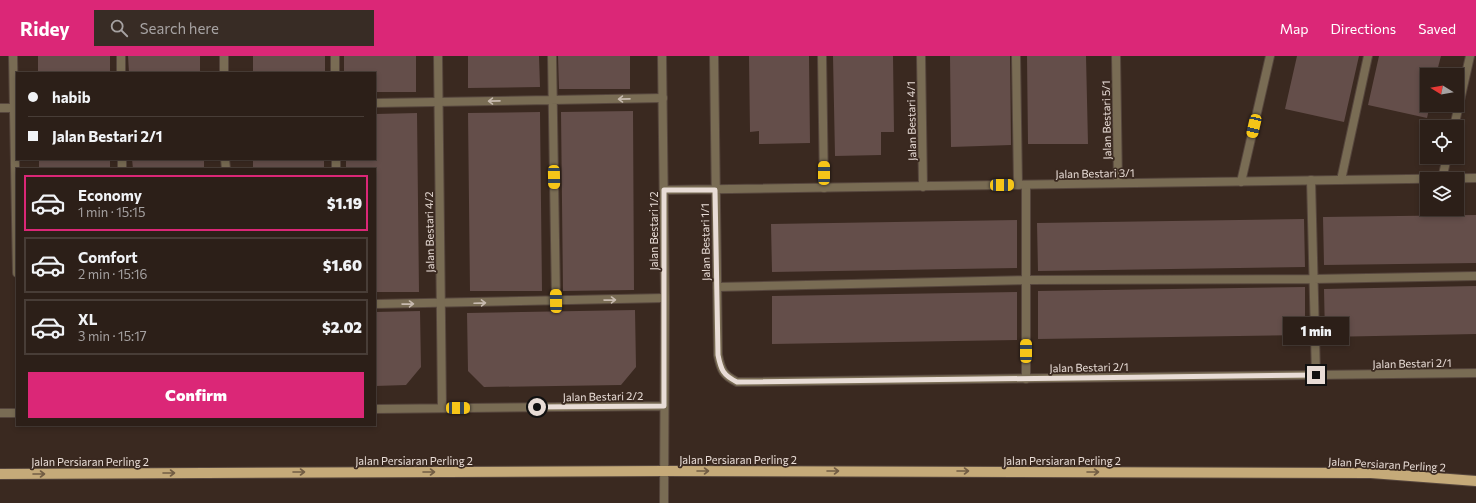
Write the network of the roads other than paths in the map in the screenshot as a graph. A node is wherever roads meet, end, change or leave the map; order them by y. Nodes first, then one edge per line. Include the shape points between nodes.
1 (13, 56) edge
2 (121, 56) edge
3 (224, 56) edge
4 (335, 56) edge
5 (438, 56) edge
6 (552, 56) edge
7 (662, 56) edge
8 (714, 56) edge
9 (822, 56) edge
10 (921, 56) edge
11 (1016, 56) edge
12 (1116, 56) edge
13 (1270, 56) edge
14 (1368, 56) edge
15 (1470, 56) edge
16 (121, 72) edge
17 (224, 72) edge
18 (335, 72) edge
19 (662, 98) junction
20 (553, 100) junction
21 (438, 102) junction
22 (376, 103) edge
23 (0, 108) edge
24 (15, 108) edge
25 (1456, 120) edge
26 (1464, 178) edge
27 (1476, 178) edge
28 (1420, 179) edge
29 (1311, 180) junction
30 (1341, 180) junction
31 (1242, 182) junction
32 (1118, 183) junction
33 (1022, 185) junction
34 (923, 186) junction
35 (824, 188) junction
36 (16, 190) edge
37 (664, 190) junction
38 (715, 190) junction
39 (1476, 276) edge
40 (1313, 279) junction
41 (1026, 280) junction
42 (717, 287) junction
43 (664, 298) junction
44 (556, 301) junction
45 (376, 304) edge
46 (441, 304) junction
47 (718, 355) joint
48 (1476, 373) edge
49 (1316, 375) junction
50 (1026, 379) junction
51 (664, 406) junction
52 (442, 408) junction
53 (376, 409) edge
54 (0, 413) edge
55 (16, 413) edge
56 (664, 471) junction
57 (0, 474) edge
58 (1476, 481) edge
59 (664, 503) edge

1 - 24 street
2 - 16 street
3 - 17 street
4 - 18 street
5 - 21 street, Jalan Bestari 4/2
6 - 20 street
7 - 19 street, Jalan Bestari 1/2
8 - 38 street, Jalan Bestari 1/1
9 - 35 street
10 - 34 street, Jalan Bestari 4/1
11 - 33 street
12 - 32 street, Jalan Bestari 5/1
13 - 31 street
14 - 30 street
15 - 25 street
19 -> 20 street
19 - 37 street, Jalan Bestari 1/2
20 -> 21 street
20 - 44 street
21 - 22 street
21 - 46 street, Jalan Bestari 4/2
23 - 24 street
24 - 36 street
26 - 27 street, Jalan Bestari 3/1
28 - 30 street, Jalan Bestari 3/1
29 - 30 street, Jalan Bestari 3/1
29 - 31 street, Jalan Bestari 3/1
29 - 40 street
31 - 32 street, Jalan Bestari 3/1
32 - 33 street, Jalan Bestari 3/1
33 - 34 street, Jalan Bestari 3/1
33 - 41 street
34 - 35 street, Jalan Bestari 3/1
35 - 38 street, Jalan Bestari 3/1
37 - 38 street, Jalan Bestari 3/1
37 - 43 street, Jalan Bestari 1/2
38 - 42 street, Jalan Bestari 1/1
39 - 40 street
40 - 41 street
40 - 49 street
41 - 42 street
41 - 50 street
42 - 47 street, Jalan Bestari 1/1
44 -> 43 street
43 - 51 street, Jalan Bestari 1/2
46 -> 44 street
45 -> 46 street
46 - 52 street, Jalan Bestari 4/2
47 - 50 street, Jalan Bestari 2/1 via 727,377 737,382
48 - 49 street, Jalan Bestari 2/1
49 - 50 street, Jalan Bestari 2/1
51 - 52 street, Jalan Bestari 2/2
51 - 56 street
52 - 53 street, Jalan Bestari 2/2
54 - 55 street
57 -> 56 main road, Jalan Persiaran Perling 2
56 -> 58 main road, Jalan Persiaran Perling 2 via 1371,473
56 - 59 street

